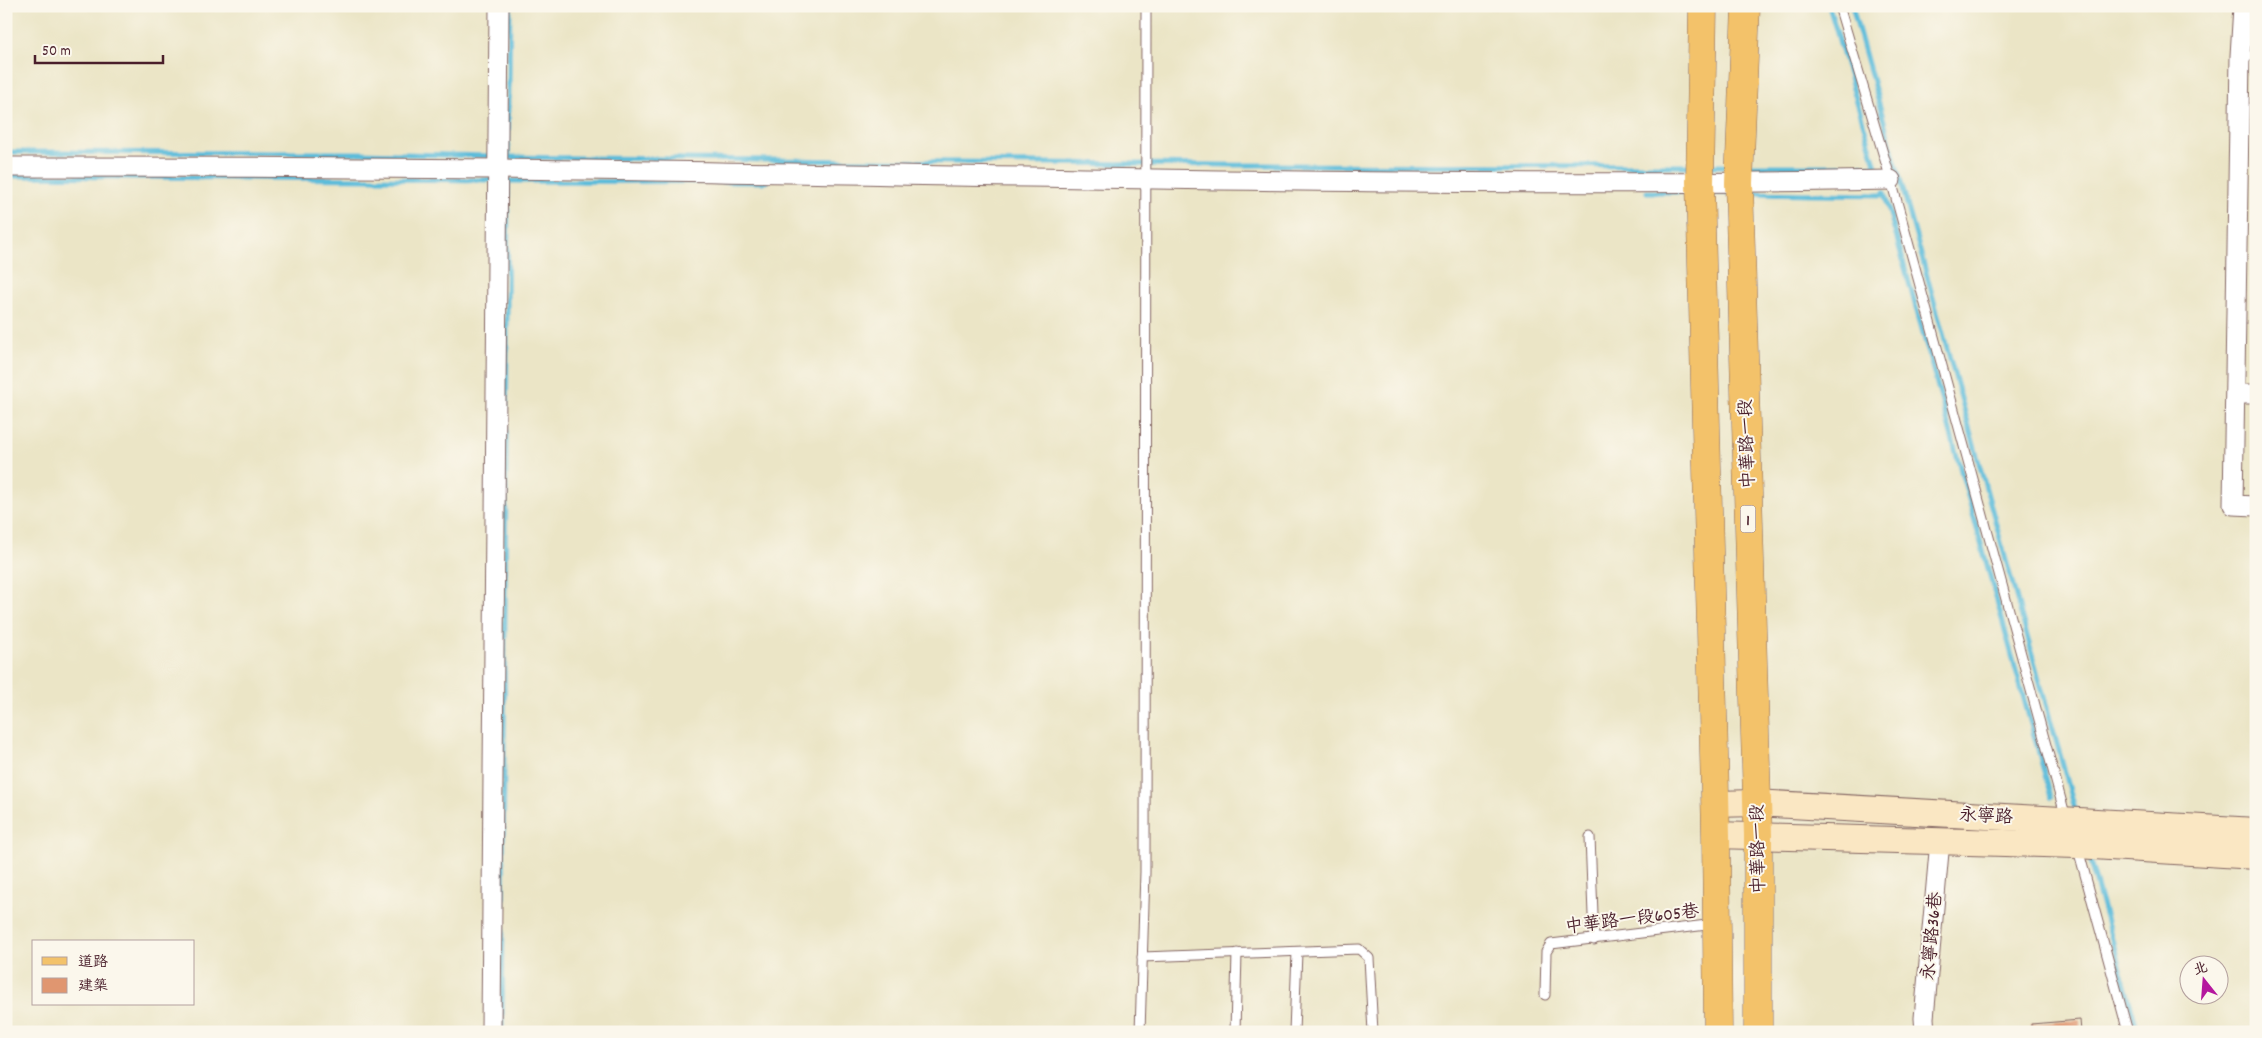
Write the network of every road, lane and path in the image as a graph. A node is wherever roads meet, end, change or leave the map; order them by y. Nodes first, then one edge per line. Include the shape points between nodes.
1 (498, 6) edge
2 (1146, 6) edge
3 (1703, 6) edge
4 (1746, 6) edge
5 (1840, 6) edge
6 (2243, 6) edge
7 (2248, 56) edge
8 (6, 167) edge
9 (497, 168) junction
10 (1145, 179) junction
11 (1891, 180) junction
12 (1700, 182) junction
13 (1739, 182) junction
14 (2236, 394) junction
15 (2256, 394) edge
16 (2256, 506) edge
17 (1756, 803) junction
18 (1715, 804) junction
19 (2256, 831) edge
20 (2072, 832) junction
21 (1716, 834) junction
22 (1758, 835) junction
23 (1590, 837) dead end
24 (1940, 841) junction
25 (2256, 856) edge
26 (1717, 924) junction
27 (1594, 940) junction
28 (1297, 952) junction
29 (1237, 953) junction
30 (1142, 957) junction
31 (1545, 996) dead end
32 (491, 1032) edge
33 (1140, 1032) edge
34 (1235, 1032) edge
35 (1294, 1032) edge
36 (1373, 1032) edge
37 (1718, 1032) edge
38 (1758, 1032) edge
39 (1925, 1032) edge
40 (2128, 1032) edge

1 - 9 street
2 - 10 lane
3 - 12 main road
4 - 13 main road, 中華路一段 / 1
5 - 11 lane
6 - 7 street
7 - 14 street
8 - 9 street
9 - 10 street
9 - 32 street
10 - 12 street
10 - 30 lane via 1145,852
11 - 13 street
11 - 20 lane
12 - 13 street
12 - 18 main road
13 - 17 main road, 中華路一段 / 1
14 - 15 street
14 - 16 street via 2233,505
17 - 18 street, 永寧路
17 - 20 street, 永寧路
17 - 22 main road, 中華路一段 / 1
18 - 21 main road
19 - 20 street, 永寧路
20 - 24 street, 永寧路
20 - 25 street, 永寧路
20 - 40 lane
21 - 22 street, 永寧路
21 - 26 main road
22 - 24 street, 永寧路
22 - 38 main road, 中華路一段 / 1
23 - 27 lane
24 - 39 street, 永寧路36巷
26 - 27 lane, 中華路一段605巷
26 - 37 main road
27 - 31 lane, 中華路一段605巷 via 1552,944 1546,952
28 - 29 lane
28 - 35 lane
28 - 36 lane via 1359,950 1369,958
29 - 30 lane
29 - 34 lane
30 - 33 lane

